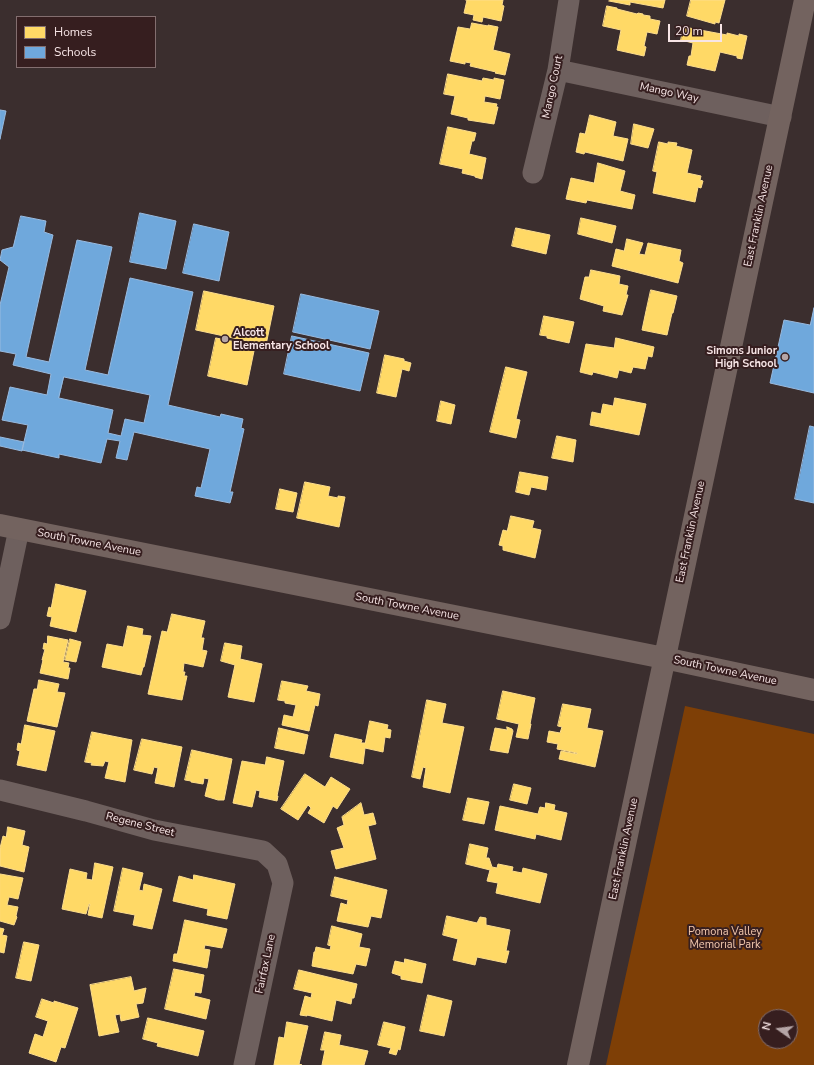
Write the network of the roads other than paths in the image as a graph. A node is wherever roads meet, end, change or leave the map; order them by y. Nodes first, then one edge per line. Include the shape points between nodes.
1 (569, 0) edge
2 (805, 0) edge
3 (558, 70) junction
4 (780, 117) junction
5 (533, 173) dead end
6 (9, 527) edge
7 (0, 619) edge
8 (664, 658) junction
9 (814, 690) edge
10 (0, 790) edge
11 (277, 864) joint
12 (244, 1065) edge
13 (578, 1065) edge

1 - 3 street, Mango Court
2 - 4 street, East Franklin Avenue
3 - 4 street, Mango Way
3 - 5 street, Mango Court
4 - 8 street, East Franklin Avenue
6 - 7 street
6 - 8 street, South Towne Avenue
8 - 9 street, South Towne Avenue
8 - 13 street, East Franklin Avenue
10 - 11 street, Regene Street via 86,810 154,830 263,851
11 - 12 street, Fairfax Lane via 283,883

